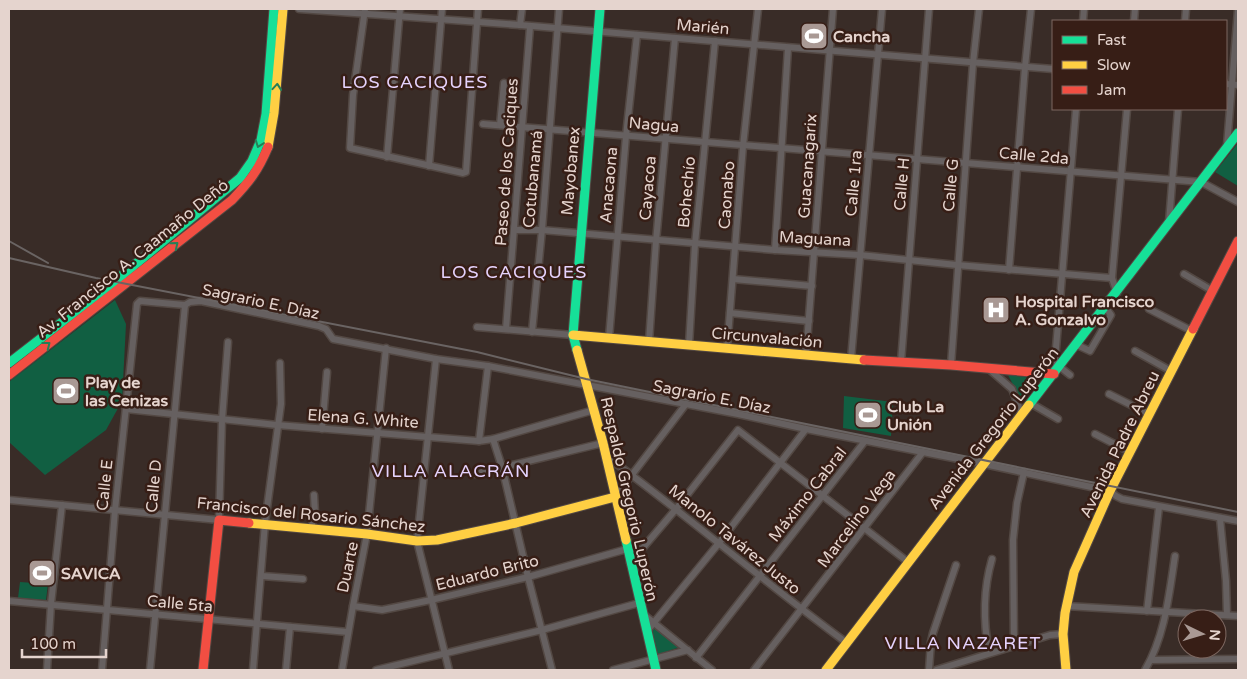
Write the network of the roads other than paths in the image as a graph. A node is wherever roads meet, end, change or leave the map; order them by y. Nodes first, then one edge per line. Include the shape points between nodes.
1 (274, 9) edge
2 (283, 9) edge
3 (299, 9) edge
4 (400, 9) edge
5 (442, 9) edge
6 (478, 9) edge
7 (522, 9) edge
8 (559, 9) edge
9 (600, 9) edge
10 (758, 9) edge
11 (833, 9) edge
12 (882, 9) edge
13 (928, 9) edge
14 (979, 9) edge
15 (1031, 9) edge
16 (1238, 10) edge
17 (365, 11) edge
18 (400, 16) junction
19 (441, 19) junction
20 (477, 22) junction
21 (520, 25) junction
22 (530, 26) junction
23 (558, 29) junction
24 (598, 32) junction
25 (637, 35) junction
26 (675, 38) junction
27 (716, 41) junction
28 (754, 44) junction
29 (788, 48) junction
30 (829, 51) junction
31 (878, 55) junction
32 (925, 59) junction
33 (973, 63) junction
34 (1025, 67) junction
35 (1052, 69) edge
36 (504, 83) dead end
37 (1232, 84) edge
38 (1076, 110) edge
39 (1127, 110) edge
40 (1178, 110) edge
41 (483, 124) dead end
42 (500, 125) junction
43 (522, 127) junction
44 (550, 129) junction
45 (588, 133) junction
46 (1238, 133) edge
47 (626, 136) junction
48 (666, 139) junction
49 (705, 142) junction
50 (743, 146) junction
51 (1227, 147) junction
52 (782, 148) junction
53 (823, 152) junction
54 (869, 155) junction
55 (387, 157) junction
56 (917, 160) junction
57 (966, 163) junction
58 (430, 166) junction
59 (1017, 167) junction
60 (1070, 172) junction
61 (1121, 176) junction
62 (1172, 180) junction
63 (1200, 182) junction
64 (1238, 202) edge
65 (1168, 226) junction
66 (515, 230) junction
67 (542, 230) junction
68 (580, 234) junction
69 (617, 238) junction
70 (656, 241) junction
71 (1238, 243) edge
72 (695, 244) junction
73 (736, 247) junction
74 (775, 250) junction
75 (814, 252) junction
76 (860, 255) junction
77 (1235, 255) edge
78 (909, 261) junction
79 (957, 265) junction
80 (1009, 270) junction
81 (1062, 274) junction
82 (1184, 274) dead end
83 (1112, 278) junction
84 (733, 279) junction
85 (812, 286) junction
86 (1213, 291) junction
87 (1117, 293) junction
88 (138, 302) joint
89 (184, 305) junction
90 (1106, 308) junction
91 (1149, 309) dead end
92 (730, 313) junction
93 (809, 320) junction
94 (477, 327) dead end
95 (506, 329) junction
96 (1192, 331) junction
97 (532, 332) junction
98 (573, 335) junction
99 (609, 338) junction
100 (228, 342) dead end
101 (649, 342) junction
102 (689, 345) junction
103 (1077, 345) junction
104 (386, 348) junction
105 (728, 348) junction
106 (1135, 351) dead end
107 (806, 355) junction
108 (436, 359) junction
109 (851, 359) junction
110 (901, 362) junction
111 (280, 363) dead end
112 (9, 364) edge
113 (951, 365) junction
114 (488, 366) junction
115 (988, 368) junction
116 (1057, 371) junction
117 (1171, 371) junction
118 (327, 372) dead end
119 (9, 375) edge
120 (1070, 375) dead end
121 (588, 386) junction
122 (1109, 394) dead end
123 (686, 404) junction
124 (1032, 404) junction
125 (126, 409) junction
126 (594, 410) junction
127 (174, 414) junction
128 (1149, 414) junction
129 (1022, 416) junction
130 (1058, 418) dead end
131 (222, 420) junction
132 (278, 425) junction
133 (322, 429) junction
134 (806, 430) junction
135 (376, 434) junction
136 (1095, 434) dead end
137 (428, 437) junction
138 (493, 439) junction
139 (479, 441) junction
140 (865, 441) junction
141 (603, 443) junction
142 (923, 452) junction
143 (1130, 452) junction
144 (606, 456) junction
145 (781, 464) junction
146 (984, 464) junction
147 (502, 467) junction
148 (1024, 472) junction
149 (475, 474) dead end
150 (631, 474) junction
151 (1110, 490) junction
152 (314, 495) dead end
153 (823, 496) junction
154 (615, 497) junction
155 (9, 500) edge
156 (62, 505) junction
157 (1159, 506) junction
158 (676, 509) junction
159 (116, 510) junction
160 (165, 514) junction
161 (1220, 518) junction
162 (219, 520) junction
163 (1238, 521) edge
164 (266, 523) junction
165 (516, 523) junction
166 (311, 528) junction
167 (865, 530) junction
168 (367, 534) junction
169 (417, 541) junction
170 (719, 543) junction
171 (627, 549) junction
172 (1175, 556) dead end
173 (992, 559) dead end
174 (908, 562) junction
175 (630, 563) junction
176 (956, 565) dead end
177 (262, 576) junction
178 (528, 577) junction
179 (760, 577) junction
180 (303, 579) dead end
181 (9, 600) edge
182 (431, 600) junction
183 (639, 603) junction
184 (51, 604) junction
185 (353, 606) junction
186 (1066, 606) junction
187 (1227, 609) edge
188 (106, 610) junction
189 (802, 610) junction
190 (1147, 611) junction
191 (1166, 612) junction
192 (1177, 613) edge
193 (155, 614) junction
194 (642, 614) junction
195 (1227, 616) edge
196 (1238, 616) edge
197 (208, 619) junction
198 (654, 623) junction
199 (257, 624) junction
200 (290, 627) junction
201 (542, 630) junction
202 (646, 631) junction
203 (348, 632) junction
204 (1063, 634) junction
205 (847, 643) junction
206 (1014, 646) junction
207 (688, 650) junction
208 (444, 653) junction
209 (989, 653) junction
210 (696, 658) junction
211 (1238, 659) edge
212 (653, 660) junction
213 (1151, 660) junction
214 (47, 670) edge
215 (102, 670) edge
216 (150, 670) edge
217 (203, 670) edge
218 (254, 670) edge
219 (286, 670) edge
220 (342, 670) edge
221 (376, 670) edge
222 (449, 670) edge
223 (552, 670) edge
224 (613, 670) edge
225 (656, 670) edge
226 (712, 670) edge
227 (754, 670) edge
228 (826, 670) edge
229 (929, 670) edge
230 (936, 670) edge
231 (1066, 670) edge
232 (1145, 670) edge

1 -> 112 main road, Av. Francisco A. Caamaño Deñó via 263,131 252,161 240,178
119 -> 2 main road, Av. Francisco A. Caamaño Deñó via 232,200 249,182 270,142
3 - 17 street, Marién
4 - 18 street
5 - 19 street
6 - 20 street
7 - 21 street
8 - 23 street, Cotubanamá
9 - 24 main road, Mayobanex
10 - 28 street, Caonabo
11 - 30 street, Guacanagarix
12 - 31 street, Calle 1ra
13 - 32 street, Calle H
14 - 33 street, Calle G
15 - 34 street
16 - 37 street
17 - 18 street, Marién
17 - 55 street via 349,147
18 - 19 street, Marién
18 - 55 street
19 - 20 street, Marién
19 - 58 street
20 - 21 street, Marién
20 - 58 street via 466,172
21 - 22 street, Marién
22 - 23 street, Marién
22 - 43 street, Paseo de los Caciques
23 - 24 street, Marién
23 - 44 street, Cotubanamá
24 - 25 street, Marién
24 - 45 main road, Mayobanex
25 - 26 street, Marién
25 - 47 street, Anacaona
26 - 27 street, Marién
26 - 48 street, Cayacoa
27 - 28 street, Marién
27 - 49 street, Bohechío
28 - 29 street, Marién
28 - 50 street, Caonabo
29 - 30 street, Marién
29 - 52 street
30 - 31 street, Marién
30 - 53 street, Guacanagarix
31 - 32 street, Marién
31 - 54 street, Calle 1ra
32 - 33 street, Marién
32 - 56 street, Calle H
33 - 34 street, Marién
33 - 57 street, Calle G
34 - 35 street, Marién
34 - 59 street
36 - 42 street
37 - 51 street
38 - 60 street
39 - 61 street
40 - 62 street
41 - 42 street, Nagua
42 - 43 street, Nagua
43 - 44 street, Nagua
43 - 66 street, Paseo de los Caciques
44 - 45 street, Nagua
44 - 67 street, Cotubanamá
45 - 47 street, Nagua
45 - 68 main road, Mayobanex
46 - 51 main road, Avenida Gregorio Luperón
47 - 48 street, Nagua
47 - 69 street, Anacaona
48 - 49 street, Nagua
48 - 70 street, Cayacoa
49 - 50 street, Nagua
49 - 72 street, Bohechío
50 - 52 street, Nagua
50 - 73 street, Caonabo
51 - 63 main road, Avenida Gregorio Luperón
52 - 53 street, Nagua
52 - 74 street
53 - 54 street, Calle 2da
53 - 75 street, Guacanagarix
54 - 56 street, Calle 2da
54 - 76 street, Calle 1ra
55 - 58 street
56 - 57 street, Calle 2da
56 - 78 street, Calle H
57 - 59 street, Calle 2da
57 - 79 street, Calle G
59 - 60 street, Calle 2da
59 - 80 street
60 - 61 street, Calle 2da
60 - 81 street
61 - 62 street, Calle 2da
61 - 83 street
62 - 63 street, Calle 2da
62 - 65 street
63 - 64 street, Calle 2da
63 - 65 main road, Avenida Gregorio Luperón
65 - 87 main road, Avenida Gregorio Luperón
66 - 67 street, Maguana
66 - 95 street, Paseo de los Caciques
67 - 68 street, Maguana
67 - 97 street, Cotubanamá
68 - 69 street, Maguana
68 - 98 main road, Mayobanex
69 - 70 street, Maguana
69 - 99 street, Anacaona
70 - 72 street, Maguana
70 - 101 street, Cayacoa
71 - 77 main road, Avenida Padre Abreu
72 - 73 street, Maguana
72 - 102 street, Bohechío
73 - 74 street, Maguana
73 - 84 street, Caonabo
74 - 75 street, Maguana
75 - 76 street, Maguana
75 - 85 street, Guacanagarix
76 - 78 street, Maguana
76 - 109 street, Calle 1ra
77 - 86 main road, Avenida Padre Abreu
78 - 79 street, Maguana
78 - 110 street, Calle H
79 - 80 street, Maguana
79 - 113 street, Calle G
80 - 81 street, Maguana
81 - 83 street, Maguana
81 - 116 street
82 - 86 street
83 - 87 street
84 - 85 street
84 - 92 street, Caonabo
85 - 93 street, Guacanagarix
86 - 96 main road, Avenida Padre Abreu
87 - 90 main road, Avenida Gregorio Luperón
88 - 89 street, Sagrario E. Díaz
88 - 125 street, Calle E
89 - 104 street, Sagrario E. Díaz via 201,301 319,326 326,329 333,339
89 - 127 street, Calle D
90 - 103 main road, Avenida Gregorio Luperón
90 - 103 street via 1112,315 1090,350
91 - 96 street
92 - 93 street
92 - 105 street, Caonabo
93 - 107 street, Guacanagarix
94 - 95 street, Circunvalación
95 - 97 street, Circunvalación
96 - 117 main road, Avenida Padre Abreu
97 - 98 street, Circunvalación
98 - 99 main road, Circunvalación
98 - 121 main road, Respaldo Gregorio Luperón
99 - 101 main road, Circunvalación
100 - 131 street
101 - 102 main road, Circunvalación
102 - 105 main road, Circunvalación
103 - 116 main road, Avenida Gregorio Luperón
104 - 108 street, Sagrario E. Díaz
104 - 135 street, Duarte
105 - 107 main road, Circunvalación
106 - 117 street
107 - 109 main road, Circunvalación
108 - 114 street, Sagrario E. Díaz
108 - 137 street
109 - 110 main road, Circunvalación
110 - 113 main road, Circunvalación
111 - 132 street
113 - 115 main road, Circunvalación
114 - 121 street, Sagrario E. Díaz
114 - 139 street
115 - 116 main road, Circunvalación
115 - 129 street via 1012,389
116 - 120 street
116 - 124 main road, Avenida Gregorio Luperón
117 - 128 main road, Avenida Padre Abreu
118 - 133 street
121 - 123 street, Sagrario E. Díaz
121 - 126 main road, Respaldo Gregorio Luperón
122 - 128 street
123 - 134 street, Sagrario E. Díaz
123 - 150 street
124 - 129 main road, Avenida Gregorio Luperón
124 - 130 street
125 - 127 street, Elena G. White
125 - 159 street, Calle E
126 - 138 street, Elena G. White
126 - 141 main road, Respaldo Gregorio Luperón
127 - 131 street, Elena G. White
127 - 160 street, Calle D
128 - 143 main road, Avenida Padre Abreu
129 - 146 main road, Avenida Gregorio Luperón
131 - 132 street, Elena G. White
131 - 162 street
132 - 133 street, Elena G. White
132 - 164 street
133 - 135 street, Elena G. White
134 - 140 street, Sagrario E. Díaz
134 - 145 street
135 - 137 street, Elena G. White
135 - 168 street, Duarte
136 - 143 street
137 - 139 street, Elena G. White
137 - 169 street
138 - 139 street, Elena G. White
138 - 147 street
140 - 142 street, Sagrario E. Díaz
140 - 153 street, Máximo Cabral
141 - 144 main road, Respaldo Gregorio Luperón
141 - 147 street
142 - 146 street, Sagrario E. Díaz
142 - 167 street, Marcelino Vega
143 - 151 main road, Avenida Padre Abreu
144 - 150 street, Manolo Tavárez Justo
144 - 154 main road, Respaldo Gregorio Luperón
145 - 153 street
145 - 158 street via 738,430
145 - 170 street
146 - 148 street, Sagrario E. Díaz
146 - 174 main road, Avenida Gregorio Luperón
147 - 149 street
147 - 165 street
148 - 151 street, Sagrario E. Díaz
148 - 206 street via 1016,503 1013,540
150 - 154 street
150 - 158 street, Manolo Tavárez Justo
151 - 157 street, Sagrario E. Díaz via 1122,499
151 - 186 main road, Avenida Padre Abreu via 1074,572
152 - 166 street via 315,514
153 - 167 street
153 - 179 street, Máximo Cabral
154 - 165 main road, Francisco del Rosario Sánchez
154 - 171 main road, Respaldo Gregorio Luperón
155 - 156 street, Francisco del Rosario Sánchez
156 - 159 street, Francisco del Rosario Sánchez
156 - 184 street
157 - 161 street, Sagrario E. Díaz
157 - 190 street
158 - 170 street, Manolo Tavárez Justo
158 - 175 street
159 - 160 street, Francisco del Rosario Sánchez
159 - 188 street, Calle E
160 - 162 street, Francisco del Rosario Sánchez
160 - 193 street, Calle D
161 - 163 street, Sagrario E. Díaz
161 - 187 street
162 - 164 main road, Francisco del Rosario Sánchez
162 - 197 main road
164 - 166 main road, Francisco del Rosario Sánchez
164 - 177 street
165 - 169 main road, Francisco del Rosario Sánchez via 438,540
165 - 178 street
166 - 168 main road, Francisco del Rosario Sánchez
167 - 174 street
167 - 189 street, Marcelino Vega
168 - 169 main road, Francisco del Rosario Sánchez
168 - 185 street, Duarte
169 - 182 street
170 - 179 street, Manolo Tavárez Justo
170 - 198 street
171 - 175 main road, Respaldo Gregorio Luperón
171 - 178 street, Eduardo Brito
172 - 191 street
173 - 209 street via 985,589
174 - 205 main road, Avenida Gregorio Luperón
175 - 183 main road, Respaldo Gregorio Luperón
176 - 229 street via 933,633
177 - 180 street
177 - 199 street
178 - 182 street, Eduardo Brito
178 - 201 street
179 - 189 street, Manolo Tavárez Justo
179 - 210 street, Máximo Cabral
181 - 184 street, Calle 5ta
182 - 185 street, Eduardo Brito via 382,610
182 - 208 street
183 - 194 main road, Respaldo Gregorio Luperón
183 - 201 street
184 - 188 street, Calle 5ta
184 - 214 street
185 - 203 street, Duarte
186 - 190 street
186 - 204 main road, Avenida Padre Abreu
188 - 193 street, Calle 5ta
188 - 215 street, Calle E
189 - 205 street, Manolo Tavárez Justo
189 - 227 street, Marcelino Vega
190 - 191 street
191 - 192 street
191 - 213 street
193 - 197 street, Calle 5ta
193 - 216 street, Calle D
194 - 198 street
194 - 202 main road, Respaldo Gregorio Luperón
195 - 196 street
197 - 199 street, Calle 5ta
197 - 217 main road
198 - 202 street
198 - 207 street
199 - 200 street, Calle 5ta
199 - 218 street
200 - 203 street, Calle 5ta
200 - 219 street
201 - 208 street
201 - 223 street
202 - 212 main road, Respaldo Gregorio Luperón
203 - 220 street, Duarte
204 - 206 street
204 - 231 main road, Avenida Padre Abreu
205 - 228 main road, Avenida Gregorio Luperón
206 - 209 street
207 - 210 street
207 - 212 street
208 - 221 street
208 - 222 street
209 - 230 street
210 - 226 street
211 - 213 street
212 - 224 street
212 - 225 main road, Respaldo Gregorio Luperón
213 - 232 street

